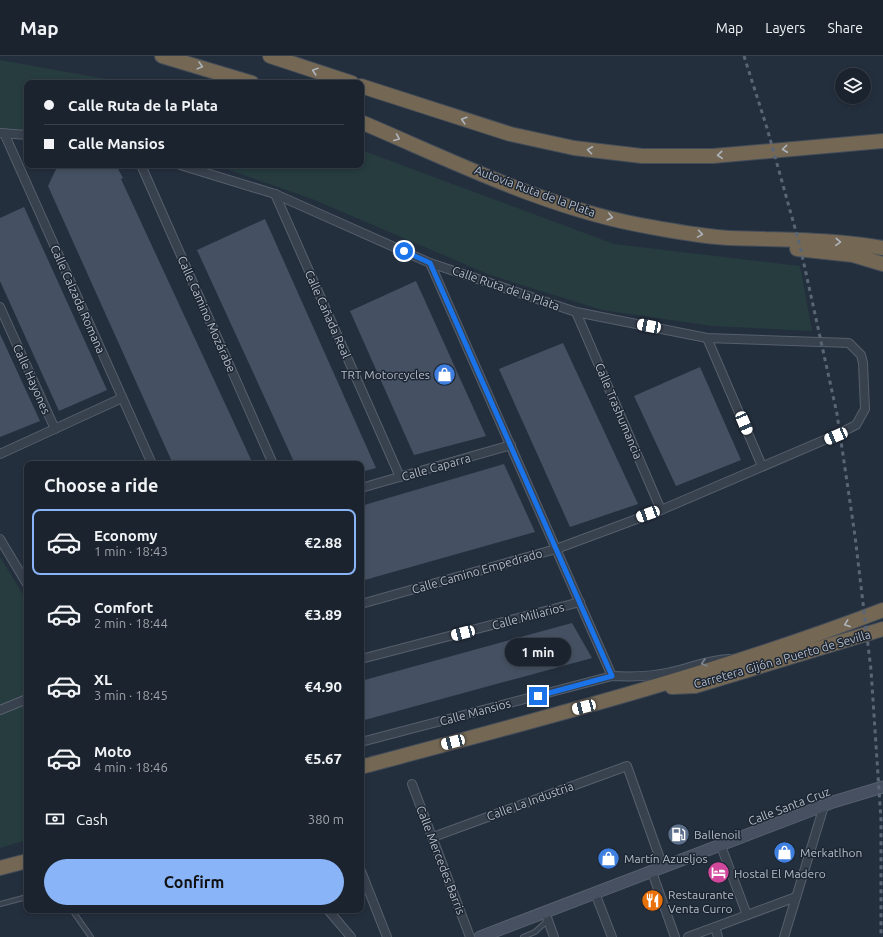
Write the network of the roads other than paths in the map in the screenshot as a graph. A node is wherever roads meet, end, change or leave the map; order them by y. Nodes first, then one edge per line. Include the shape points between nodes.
1 (162, 56) edge
2 (270, 56) edge
3 (242, 80) edge
4 (343, 80) edge
5 (364, 87) edge
6 (364, 123) edge
7 (883, 132) edge
8 (2, 133) edge
9 (24, 135) edge
10 (883, 140) edge
11 (812, 146) junction
12 (142, 168) edge
13 (190, 168) edge
14 (275, 194) junction
15 (787, 244) junction
16 (883, 248) edge
17 (430, 263) junction
18 (883, 264) edge
19 (0, 306) edge
20 (576, 312) junction
21 (707, 338) junction
22 (849, 343) joint
23 (122, 398) junction
24 (55, 429) junction
25 (510, 445) junction
26 (0, 454) edge
27 (151, 461) edge
28 (272, 461) edge
29 (762, 466) junction
30 (400, 477) junction
31 (364, 487) edge
32 (662, 510) junction
33 (0, 539) edge
34 (556, 549) junction
35 (24, 579) edge
36 (580, 602) junction
37 (364, 603) edge
38 (883, 610) edge
39 (883, 629) edge
40 (364, 658) edge
41 (743, 659) junction
42 (612, 676) junction
43 (656, 687) junction
44 (24, 700) edge
45 (0, 710) edge
46 (364, 741) edge
47 (364, 766) edge
48 (412, 784) dead end
49 (883, 788) edge
50 (824, 806) junction
51 (433, 837) junction
52 (721, 846) junction
53 (22, 863) edge
54 (0, 867) edge
55 (663, 867) junction
56 (652, 872) junction
57 (364, 879) edge
58 (595, 893) junction
59 (796, 897) junction
60 (24, 898) edge
61 (0, 904) edge
62 (74, 913) edge
63 (331, 913) edge
64 (747, 915) junction
65 (546, 916) junction
66 (715, 927) junction
67 (91, 937) edge
68 (352, 937) edge
69 (387, 937) edge
70 (470, 937) edge
71 (480, 937) edge
72 (523, 937) edge
73 (554, 937) edge
74 (612, 937) edge
75 (675, 937) edge
76 (688, 937) edge
77 (718, 937) edge
78 (784, 937) edge

1 -> 3 highway
4 -> 2 highway
11 -> 5 highway via 759,152 673,156 642,156 574,148 504,132
6 -> 15 highway, Autovía Ruta de la Plata via 557,202 650,227
7 - 11 highway via 830,139
8 - 9 street
8 - 23 street, Calle Calzada Romana
10 - 11 highway
12 - 28 street, Calle Camino Mozárabe
13 - 14 street, Calle Ruta de la Plata
14 - 17 street, Calle Ruta de la Plata
14 - 30 street, Calle Cañada Real
15 -> 16 highway via 861,244
15 - 18 highway via 853,255
17 - 20 street, Calle Ruta de la Plata
17 - 25 street
19 - 24 street, Calle Hayones
20 - 21 street, Calle Ruta de la Plata
20 - 32 street, Calle Trashumancia
21 - 22 street, Calle Ruta de la Plata
21 - 29 street
22 - 29 street, Calle Camino Empedrado via 861,355 863,363 865,409 856,425 836,436
23 - 24 street
23 - 27 street, Calle Calzada Romana
24 - 26 street
25 - 30 street, Calle Caparra
25 - 34 street
29 - 32 street, Calle Camino Empedrado
30 - 31 street, Calle Caparra
32 - 34 street, Calle Camino Empedrado
33 - 35 street
34 - 36 street
34 - 37 street, Calle Camino Empedrado
36 - 40 street, Calle Miliarios
36 - 42 street
38 -> 41 highway, Carretera Gijón a Puerto de Sevilla
39 - 43 highway, Carretera Gijón a Puerto de Sevilla via 695,686
41 -> 42 street, Calle Mansios via 717,659 672,672 640,677
41 - 43 highway, Carretera Gijón a Puerto de Sevilla
42 - 46 street, Calle Mansios
43 - 47 highway, Carretera Gijón a Puerto de Sevilla
44 - 45 street
48 - 51 street, Calle Mercedes Barris
49 - 50 main road, Calle Santa Cruz
50 - 52 main road, Calle Santa Cruz
50 - 59 street
51 - 55 street, Calle La Industria via 626,766
51 - 70 street, Calle Mercedes Barris
52 - 55 main road, Calle Santa Cruz
52 - 64 street
53 - 54 highway
55 - 56 main road, Calle Santa Cruz
56 - 58 main road, Calle Santa Cruz
56 - 75 street
57 - 69 street
58 - 65 main road, Calle Santa Cruz
58 - 74 street
59 - 64 street
59 - 78 street
60 - 61 lane
62 - 67 lane
63 - 68 street
64 - 66 street
65 - 71 main road, Calle Santa Cruz
65 - 72 lane via 535,932
65 - 73 street
66 - 76 street
66 - 77 street

